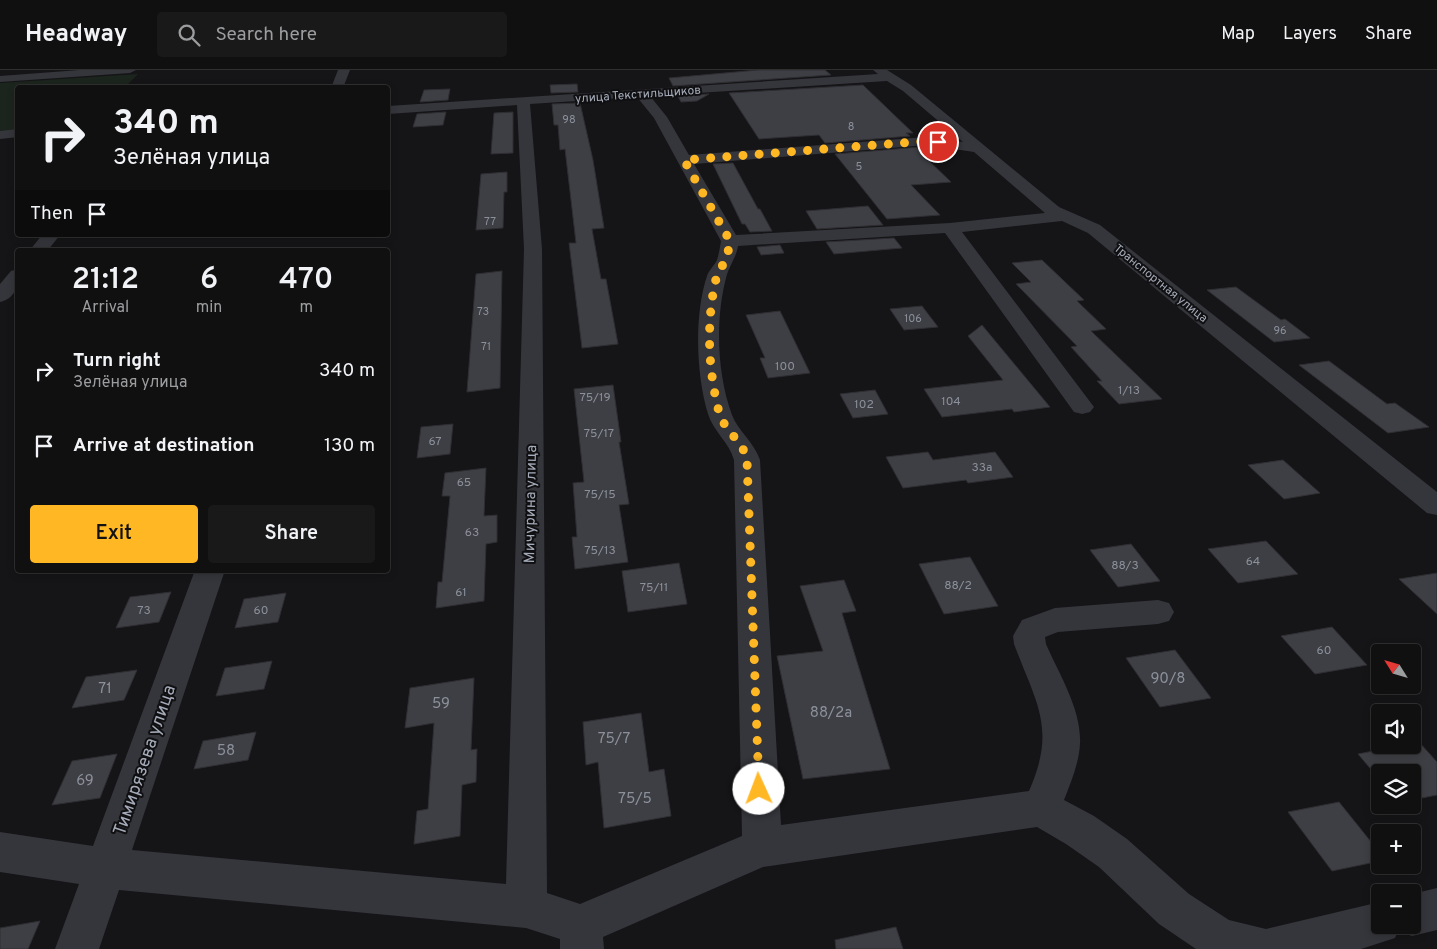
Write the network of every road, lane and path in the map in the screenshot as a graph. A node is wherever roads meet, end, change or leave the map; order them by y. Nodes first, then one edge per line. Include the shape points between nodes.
1 (130, 70) edge
2 (344, 70) edge
3 (883, 74) edge
4 (0, 79) edge
5 (338, 85) edge
6 (641, 94) junction
7 (523, 101) junction
8 (390, 110) edge
9 (15, 133) edge
10 (0, 134) edge
11 (976, 148) junction
12 (684, 160) junction
13 (1064, 216) junction
14 (950, 228) junction
15 (49, 237) edge
16 (730, 241) junction
17 (41, 248) edge
18 (15, 278) edge
19 (0, 296) edge
20 (1082, 408) dead end
21 (1437, 506) edge
22 (209, 573) edge
23 (1158, 612) dead end
24 (1041, 808) junction
25 (762, 847) junction
26 (0, 852) edge
27 (105, 868) junction
28 (526, 907) junction
29 (1437, 909) edge
30 (1421, 913) edge
31 (1371, 925) edge
32 (581, 937) edge
33 (77, 949) edge
34 (1263, 949) edge
35 (1270, 949) edge

1 - 4 street
2 - 5 street
3 - 6 street, улица Текстильщиков
3 - 11 street, Транспортная улица via 907,88
6 - 7 street, улица Текстильщиков
6 - 12 street via 660,116
7 - 8 street, улица Текстильщиков
7 - 28 street, Мичурина улица via 533,249
9 - 10 street
11 - 12 street via 928,141
11 - 13 street, Транспортная улица via 1053,212
12 - 16 street
13 - 14 street
13 - 21 street, Транспортная улица via 1094,229
14 - 16 street
14 - 20 street
15 - 17 street
16 - 25 street via 727,258 716,278 709,329 712,376 719,412 727,429 746,452 747,460
18 - 19 street
22 - 27 street, Тимирязева улица
23 - 24 street via 1055,620 1033,629 1029,636 1030,644 1056,707 1062,741 1054,776
24 - 25 street
24 - 34 street via 1113,853 1174,909 1221,940
25 - 32 street
26 - 27 street
27 - 28 street
27 - 33 street, Тимирязева улица
28 - 32 street
29 - 30 street
31 - 35 street

